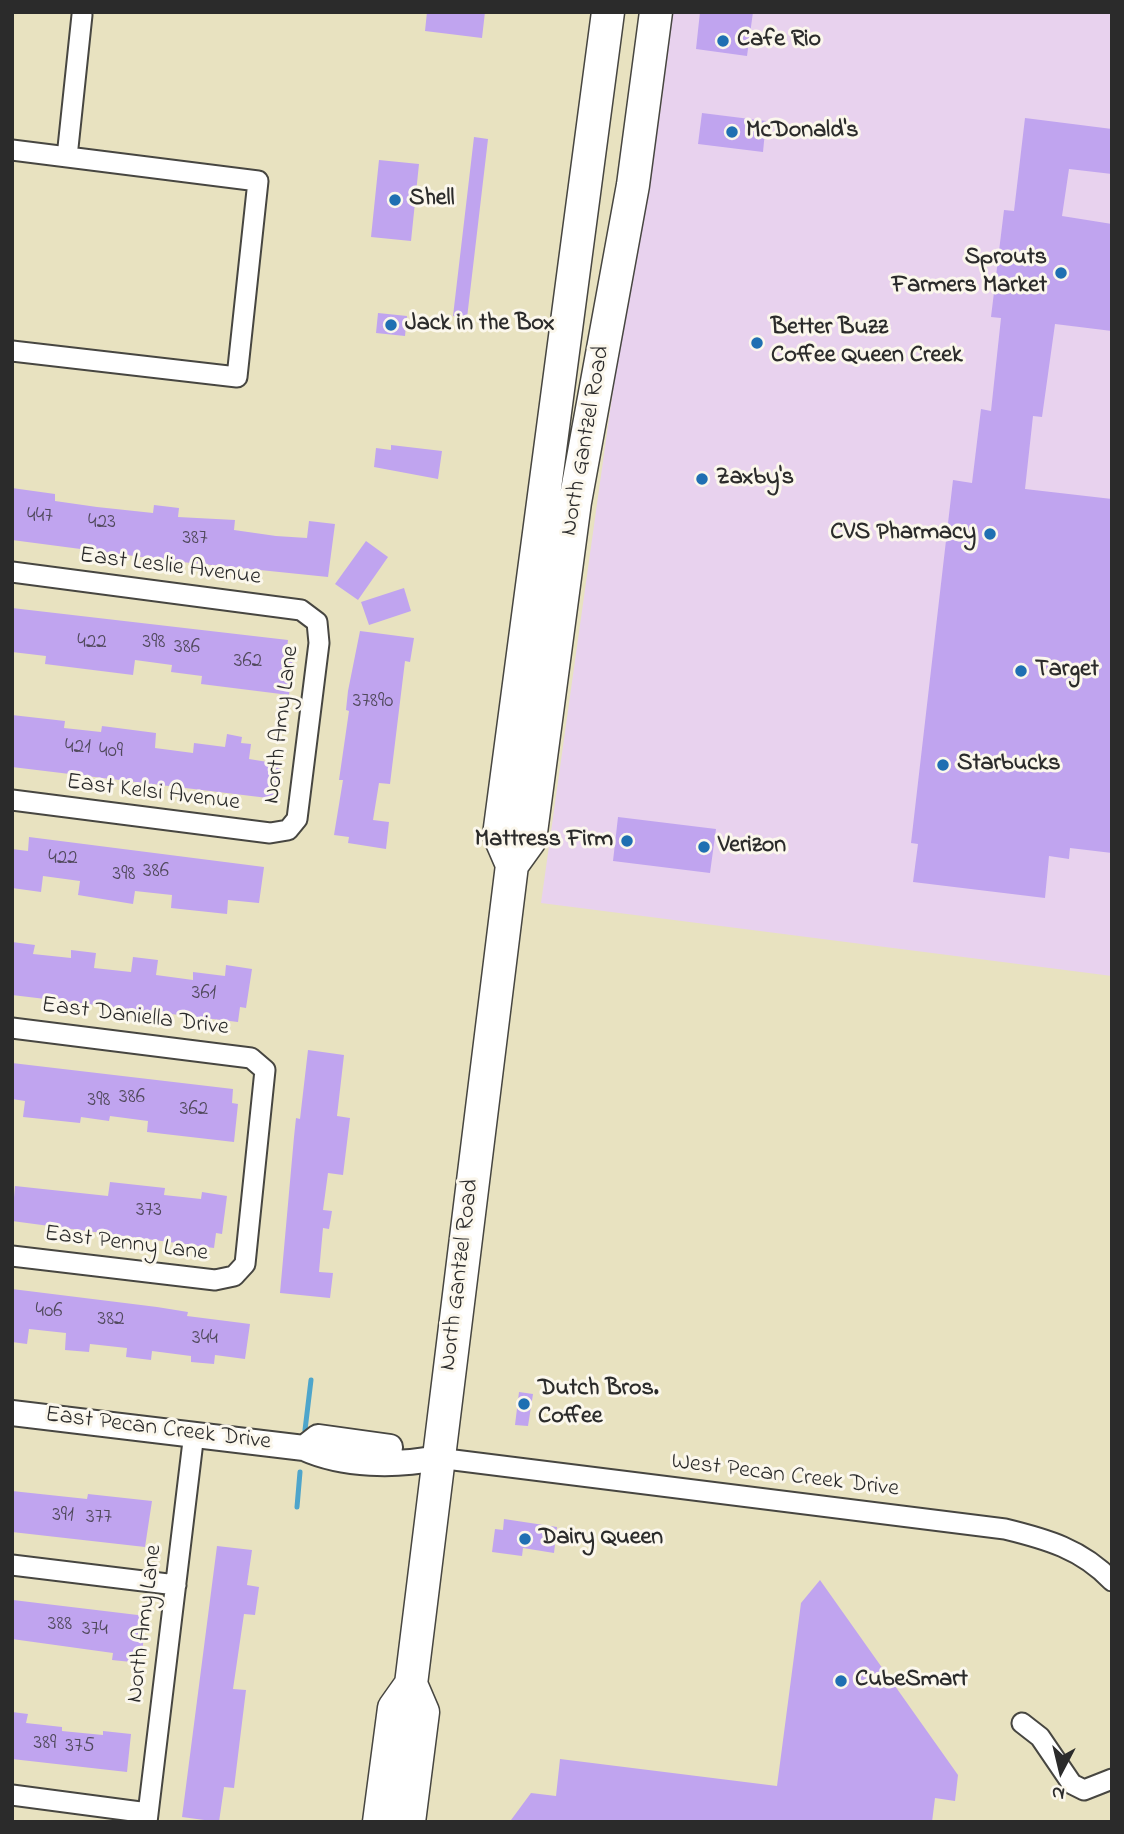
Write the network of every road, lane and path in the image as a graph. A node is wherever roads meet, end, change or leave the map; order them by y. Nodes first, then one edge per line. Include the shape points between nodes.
1 (608, 12) edge
2 (656, 12) edge
3 (82, 15) dead end
4 (12, 150) edge
5 (67, 157) junction
6 (12, 351) edge
7 (12, 572) edge
8 (317, 622) joint
9 (12, 800) edge
10 (288, 830) joint
11 (512, 865) junction
12 (12, 1028) edge
13 (12, 1256) edge
14 (234, 1276) joint
15 (12, 1413) edge
16 (194, 1433) junction
17 (438, 1458) junction
18 (12, 1565) edge
19 (1112, 1581) edge
20 (176, 1585) junction
21 (411, 1684) junction
22 (1022, 1723) dead end
23 (1112, 1779) edge
24 (12, 1795) edge
25 (147, 1817) edge
26 (379, 1822) edge
27 (410, 1822) edge

1 - 11 main road, North Gantzel Road via 499,835
2 - 11 main road, North Gantzel Road via 633,184 575,502 530,840
3 - 5 street
4 - 5 street
5 - 6 street via 258,181 237,377
7 - 8 street, East Leslie Avenue via 301,610
8 - 10 street, North Amy Lane via 319,643 297,819
9 - 10 street, East Kelsi Avenue via 270,833
11 - 17 main road, North Gantzel Road
12 - 14 street, East Daniella Drive via 251,1058 265,1070 245,1264
13 - 14 street, East Penny Lane via 215,1280
15 - 16 street, East Pecan Creek Drive
16 - 17 street, East Pecan Creek Drive via 401,1465
16 - 20 street, North Amy Lane
17 - 19 street, West Pecan Creek Drive via 1005,1529 1052,1540 1094,1562
17 - 21 main road, North Gantzel Road
18 - 20 street
20 - 25 street, North Amy Lane
21 - 26 main road, North Gantzel Road via 394,1708
21 - 27 main road, North Gantzel Road via 422,1712
22 - 23 street via 1040,1737 1072,1784 1084,1790
24 - 25 street

